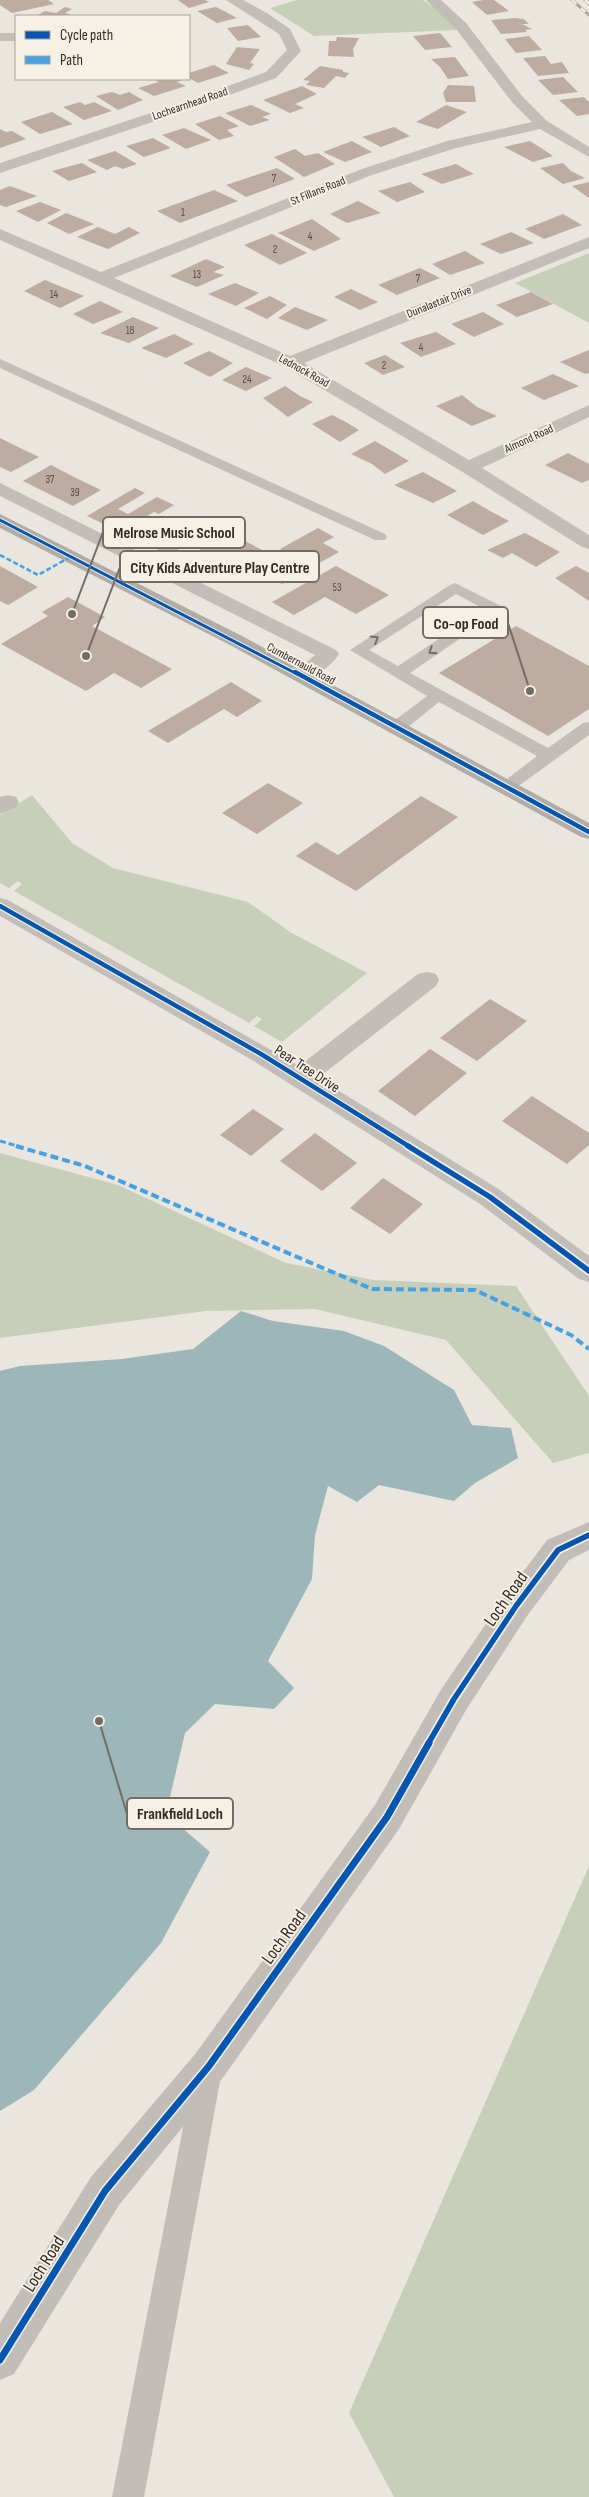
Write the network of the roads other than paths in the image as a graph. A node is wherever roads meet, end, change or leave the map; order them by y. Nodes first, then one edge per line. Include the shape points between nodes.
1 (233, 0) edge
2 (433, 0) edge
3 (0, 37) edge
4 (15, 37) edge
5 (542, 124) junction
6 (589, 153) edge
7 (0, 168) edge
8 (0, 234) edge
9 (589, 242) edge
10 (101, 278) junction
11 (290, 362) junction
12 (0, 363) edge
13 (589, 410) edge
14 (468, 467) junction
15 (0, 489) edge
16 (0, 520) edge
17 (380, 537) dead end
18 (589, 543) edge
19 (398, 673) junction
20 (301, 675) junction
21 (438, 695) junction
22 (397, 726) junction
23 (589, 727) edge
24 (548, 755) junction
25 (507, 786) junction
26 (589, 832) edge
27 (0, 906) edge
28 (427, 980) dead end
29 (299, 1080) junction
30 (589, 1271) edge
31 (589, 1535) edge
32 (209, 2066) junction
33 (0, 2360) edge
34 (128, 2497) edge

1 - 7 street, Lochearnhead Road via 285,32 294,51 271,75
2 - 5 street via 461,26 517,98
3 - 4 street
5 - 6 street
5 - 10 street, St Fillans Road via 452,144 367,172
8 - 10 street, Lednock Road
9 - 11 street, Dunalastair Drive
10 - 11 street, Lednock Road
11 - 14 street, Lednock Road
12 - 17 lane
13 - 14 street, Almond Road
14 - 18 street, Lednock Road
15 - 20 street, Cumbernauld Road via 329,654
16 - 20 main road, Cumbernauld Road
19 -> 19 lane via 358,650 455,588 495,610
19 - 21 lane
20 - 22 main road, Cumbernauld Road
21 - 22 lane
21 - 24 lane
22 - 25 main road, Cumbernauld Road
23 - 24 lane
24 - 25 lane
25 - 26 main road, Cumbernauld Road
27 - 29 street, Pear Tree Drive via 261,1054
28 - 29 street, Pear Tree Drive
29 - 30 street, Pear Tree Drive via 490,1196
31 - 32 street, Loch Road via 558,1550 516,1606 454,1699 387,1817
32 - 33 street, Loch Road via 105,2191
32 - 34 lane

